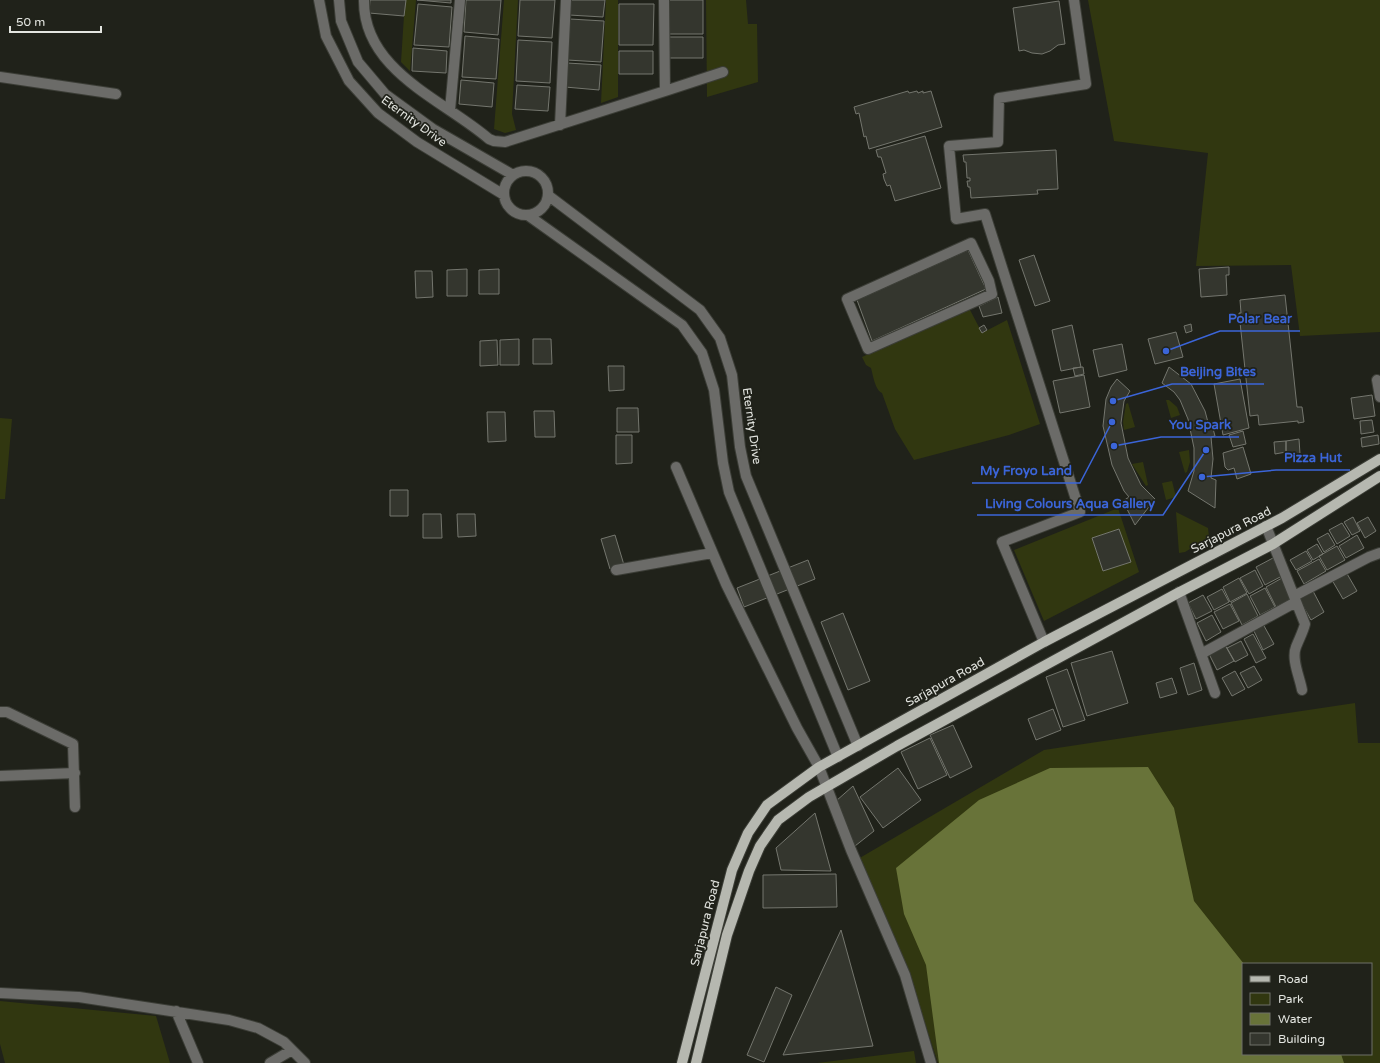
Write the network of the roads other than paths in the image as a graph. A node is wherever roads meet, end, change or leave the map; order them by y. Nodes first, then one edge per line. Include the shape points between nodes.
1 (319, 0) edge
2 (339, 0) edge
3 (364, 0) edge
4 (460, 0) edge
5 (566, 0) edge
6 (664, 0) edge
7 (1074, 0) edge
8 (723, 72) dead end
9 (0, 77) edge
10 (665, 91) junction
11 (116, 94) dead end
12 (450, 110) junction
13 (560, 125) junction
14 (513, 175) junction
15 (504, 195) junction
16 (548, 196) junction
17 (530, 216) junction
18 (999, 259) junction
19 (982, 267) junction
20 (1377, 380) dead end
21 (1380, 397) edge
22 (1380, 459) edge
23 (676, 467) dead end
24 (1380, 476) edge
25 (1266, 526) junction
26 (1273, 544) junction
27 (712, 553) junction
28 (1380, 553) edge
29 (616, 570) dead end
30 (1180, 592) junction
31 (1295, 599) junction
32 (1044, 642) junction
33 (1201, 654) junction
34 (1302, 690) dead end
35 (1215, 693) dead end
36 (0, 712) edge
37 (858, 746) junction
38 (838, 757) junction
39 (819, 768) junction
40 (75, 773) junction
41 (0, 776) edge
42 (827, 787) junction
43 (76, 807) dead end
44 (0, 993) edge
45 (176, 1011) junction
46 (292, 1050) junction
47 (198, 1063) edge
48 (270, 1063) edge
49 (305, 1063) edge
50 (682, 1063) edge
51 (696, 1063) edge
52 (930, 1063) edge

1 - 15 street, Eternity Drive via 326,36 349,81 378,113 417,142
2 - 14 street, Eternity Drive via 341,21 358,62 385,94 433,129
3 - 12 street via 367,23 382,53 401,74
4 - 12 street
5 - 13 street
6 - 10 street
7 - 18 street via 1086,84 999,98 998,142 949,146 956,219 985,214
8 - 10 street
9 - 11 street
10 - 13 street
12 - 13 street via 489,139 499,142 512,141
14 - 15 street via 508,180
14 - 16 street via 520,171 535,172 546,182
15 - 17 street, Eternity Drive via 510,209 515,213
16 - 17 street via 542,209
16 - 37 street, Eternity Drive via 700,310 720,338 732,375 746,476
17 - 38 street, Eternity Drive via 682,325 702,353 714,390 722,462 729,492
18 - 19 street
18 - 32 street via 1080,512 1002,542
19 - 19 street via 992,294 868,349 847,299 971,243
20 - 21 street
22 - 25 main road, Sarjapura Road
23 - 27 street
24 - 26 main road, Sarjapura Road
25 - 26 street
25 - 32 main road, Sarjapura Road
26 - 30 main road, Sarjapura Road
26 - 31 street
27 - 29 street
27 - 39 street
28 - 31 street via 1369,556
30 - 33 street
30 - 42 main road, Sarjapura Road via 987,695
31 - 33 street
31 - 34 street via 1304,624 1302,636 1295,648
32 - 37 main road, Sarjapura Road
33 - 35 street
36 - 40 street via 7,712 73,744
37 - 38 main road, Sarjapura Road
38 - 39 main road, Sarjapura Road
39 - 42 street
39 - 50 main road, Sarjapura Road via 767,805 748,833 732,870
40 - 41 street
40 - 43 street
42 - 51 main road, Sarjapura Road via 778,820 760,846 727,935
42 - 52 street via 851,850 906,975
44 - 45 street via 79,997
45 - 46 street via 258,1028 284,1042
45 - 47 street
46 - 48 street
46 - 49 street

